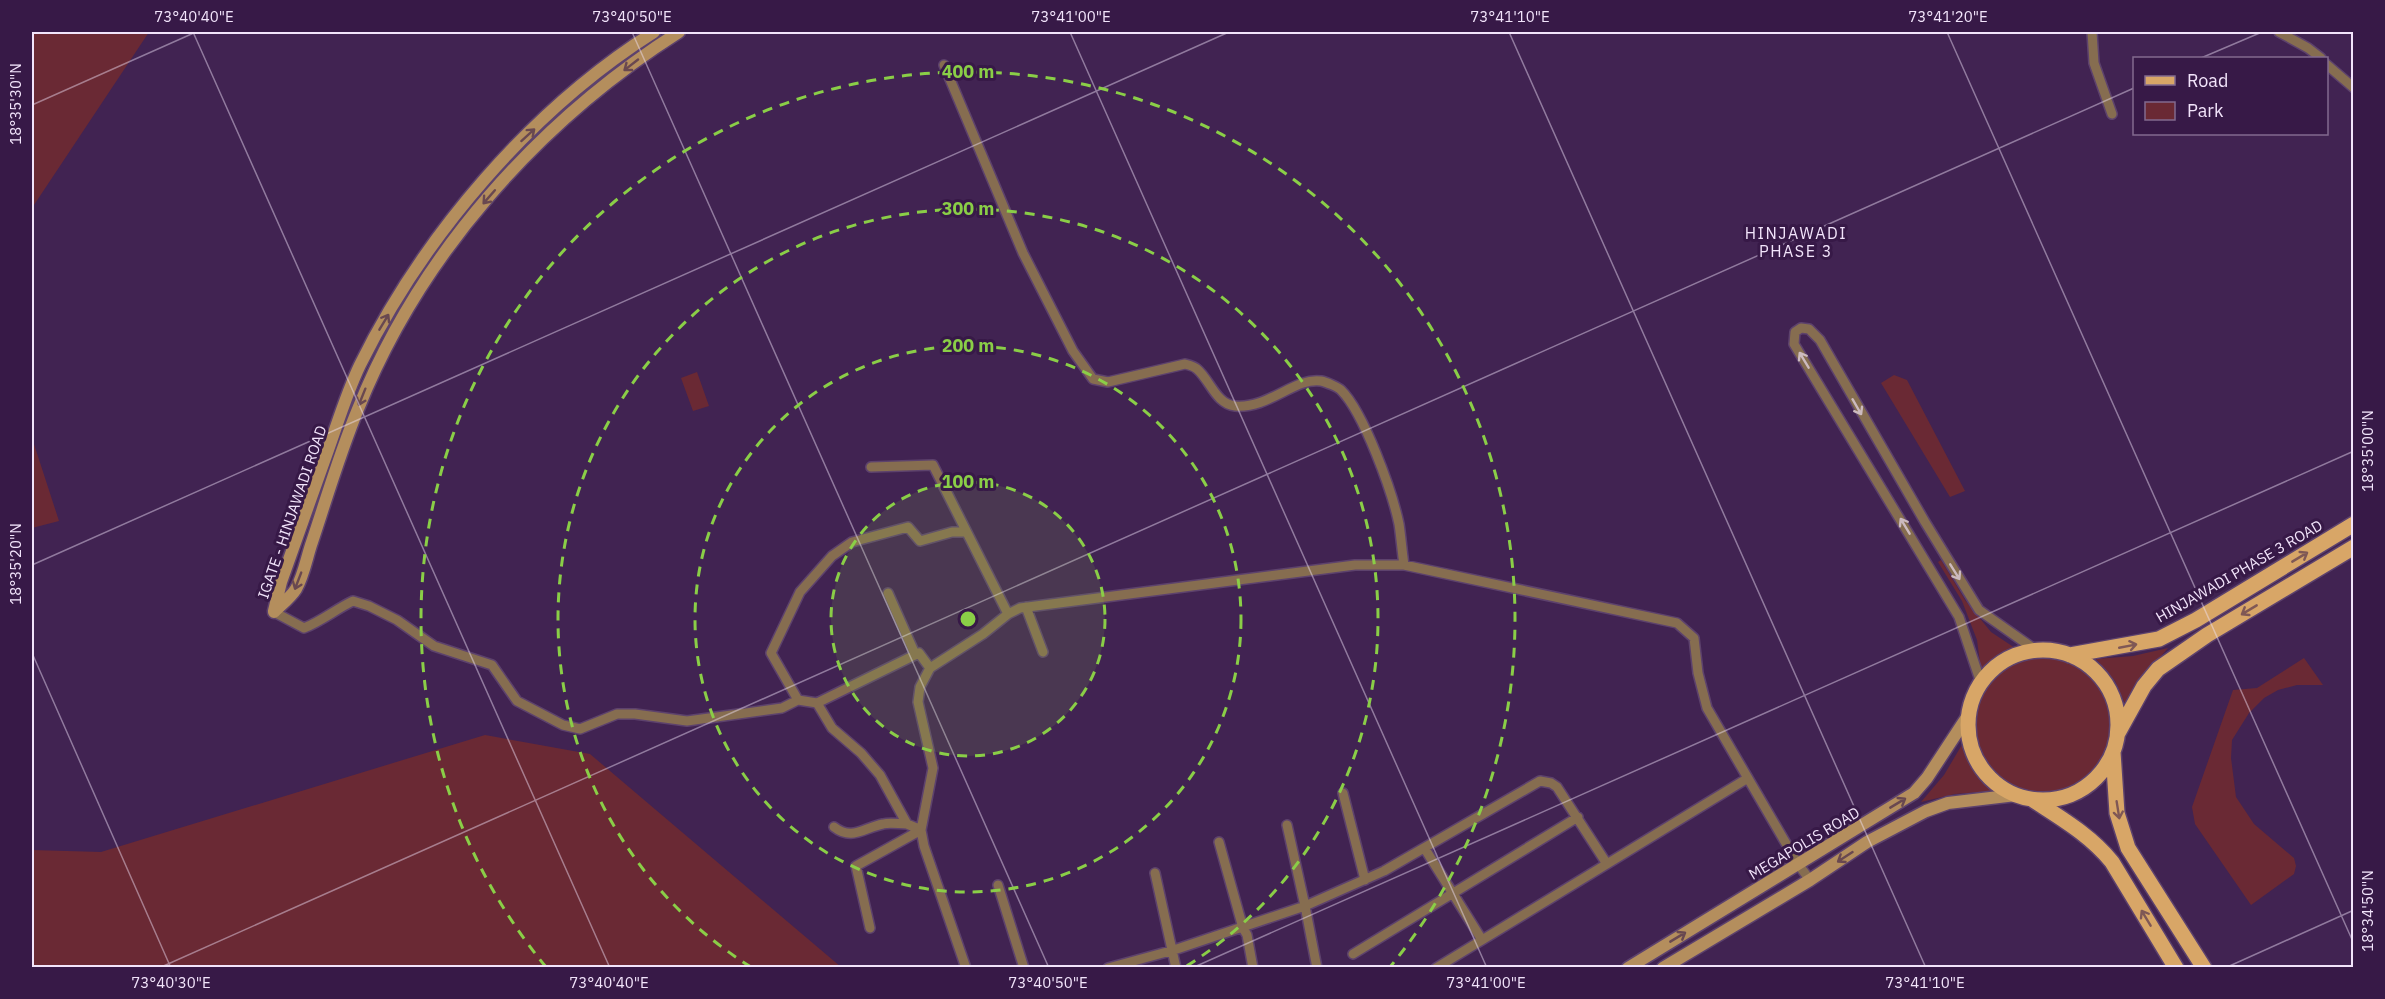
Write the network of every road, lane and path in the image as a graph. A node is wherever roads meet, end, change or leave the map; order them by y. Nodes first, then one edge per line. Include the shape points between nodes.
1 (654, 32) edge
2 (679, 32) edge
3 (2092, 32) edge
4 (2279, 32) edge
5 (2320, 57) edge
6 (944, 65) dead end
7 (2328, 66) edge
8 (2354, 88) edge
9 (2112, 114) dead end
10 (360, 367) junction
11 (372, 372) junction
12 (871, 467) dead end
13 (2354, 524) edge
14 (965, 532) junction
15 (2354, 547) edge
16 (1404, 564) junction
17 (888, 593) dead end
18 (1026, 607) junction
19 (274, 612) junction
20 (1008, 614) junction
21 (2037, 651) junction
22 (1043, 652) dead end
23 (915, 654) junction
24 (2070, 655) junction
25 (930, 668) junction
26 (1981, 683) junction
27 (798, 700) junction
28 (817, 703) junction
29 (1969, 714) junction
30 (2117, 736) junction
31 (2113, 752) junction
32 (1748, 778) junction
33 (1342, 793) dead end
34 (2016, 795) junction
35 (2032, 799) junction
36 (1578, 817) junction
37 (907, 824) junction
38 (1287, 825) dead end
39 (834, 827) dead end
40 (921, 830) junction
41 (1219, 842) dead end
42 (1425, 849) junction
43 (1607, 864) junction
44 (1798, 864) junction
45 (1155, 873) dead end
46 (1365, 880) junction
47 (1810, 880) junction
48 (998, 885) dead end
49 (1453, 891) junction
50 (1305, 906) junction
51 (870, 928) dead end
52 (1243, 928) junction
53 (1482, 940) junction
54 (1174, 950) junction
55 (1353, 954) dead end
56 (966, 968) edge
57 (1024, 968) edge
58 (1108, 968) edge
59 (1176, 968) edge
60 (1253, 968) edge
61 (1317, 968) edge
62 (1436, 968) edge
63 (1628, 968) edge
64 (1663, 968) edge
65 (2176, 968) edge
66 (2204, 968) edge

10 -> 1 main road, IGATE - HINJAWADI ROAD via 420,264 512,149 577,90
2 -> 11 main road, IGATE - HINJAWADI ROAD via 585,100 522,159 469,220 432,271
3 - 9 street via 2094,63
4 - 5 street
6 - 16 street via 1023,253 1073,351 1093,380 1108,382 1185,364 1196,368 1217,396 1233,406 1253,405 1304,382 1322,381 1341,389 1382,468 1399,525
7 - 8 street
10 - 11 main road
10 - 19 main road, IGATE - HINJAWADI ROAD via 281,582
11 -> 19 main road, IGATE - HINJAWADI ROAD via 296,589
12 - 14 street via 933,465
24 -> 13 main road, HINJAWADI PHASE 3 ROAD via 2159,639
14 - 20 street
14 - 27 street via 920,542 908,527 852,542 832,556 800,592 771,653
15 -> 30 main road via 2158,669
16 - 18 street via 1355,565
16 - 32 street via 1677,623 1694,638 1707,708
17 - 23 street
18 - 20 street
18 - 22 street
19 - 27 street via 304,628 353,601 369,606 434,646 492,665 517,701 563,725 580,729 617,714 687,721 782,708
20 - 25 street
21 - 24 main road
21 - 26 main road via 2005,661
26 -> 21 street via 1959,617 1794,344 1795,332 1801,328 1809,329 1820,340 1979,610
23 - 25 street via 919,653
23 - 28 street
24 - 30 main road via 2091,668 2108,687 2118,719
25 - 40 street via 920,687 918,702 933,768
26 - 29 main road
27 - 28 street
28 - 37 street via 832,728 880,775
29 - 34 main road via 1970,739 1978,763 1994,782
44 -> 29 main road, MEGAPOLIS ROAD via 1914,793
30 - 31 main road
31 - 35 main road via 2094,779 2080,789 2057,798
31 -> 66 main road via 2117,813 2128,848
32 - 43 street
32 - 44 street
33 - 46 street
34 - 35 main road
34 -> 47 main road via 1948,803 1926,811 1867,842
65 -> 35 main road via 2102,850
36 - 42 street via 1557,787 1540,781
36 - 43 street
36 - 49 street
37 - 39 street via 885,823 849,835
37 - 40 street
38 - 50 street
40 - 51 street via 856,866
40 - 56 street
41 - 52 street
42 - 46 street
42 - 49 street
43 - 53 street
44 - 47 street
63 -> 44 main road, MEGAPOLIS ROAD
45 - 54 street
46 - 50 street
47 - 64 main road
48 - 57 street
49 - 53 street
49 - 55 street
50 - 52 street
50 - 61 street
52 - 54 street
52 - 60 street
53 - 62 street
54 - 58 street
54 - 59 street

